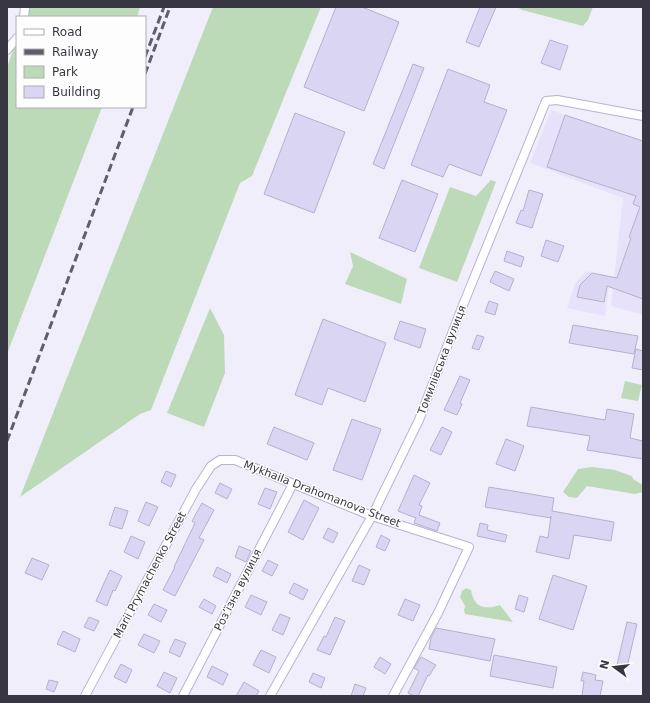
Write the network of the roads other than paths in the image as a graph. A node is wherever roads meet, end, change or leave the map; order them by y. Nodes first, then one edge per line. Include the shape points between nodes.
1 (16, 39) edge
2 (7, 50) edge
3 (643, 116) edge
4 (220, 460) joint
5 (293, 484) junction
6 (372, 516) junction
7 (85, 696) edge
8 (183, 696) edge
9 (270, 696) edge
10 (393, 696) edge

1 - 2 street
3 - 6 street, Томилівська вулиця via 557,100 546,101 419,420
4 - 5 street, Mykhaila Drahomanova Street via 235,460
4 - 7 street, Marii Prymachenko Street via 211,466 196,489
5 - 6 street, Mykhaila Drahomanova Street
5 - 8 street, Розʼїзна вулиця
6 - 9 street, Томилівська вулиця
6 - 10 street, Mykhaila Drahomanova Street via 469,547 438,613

